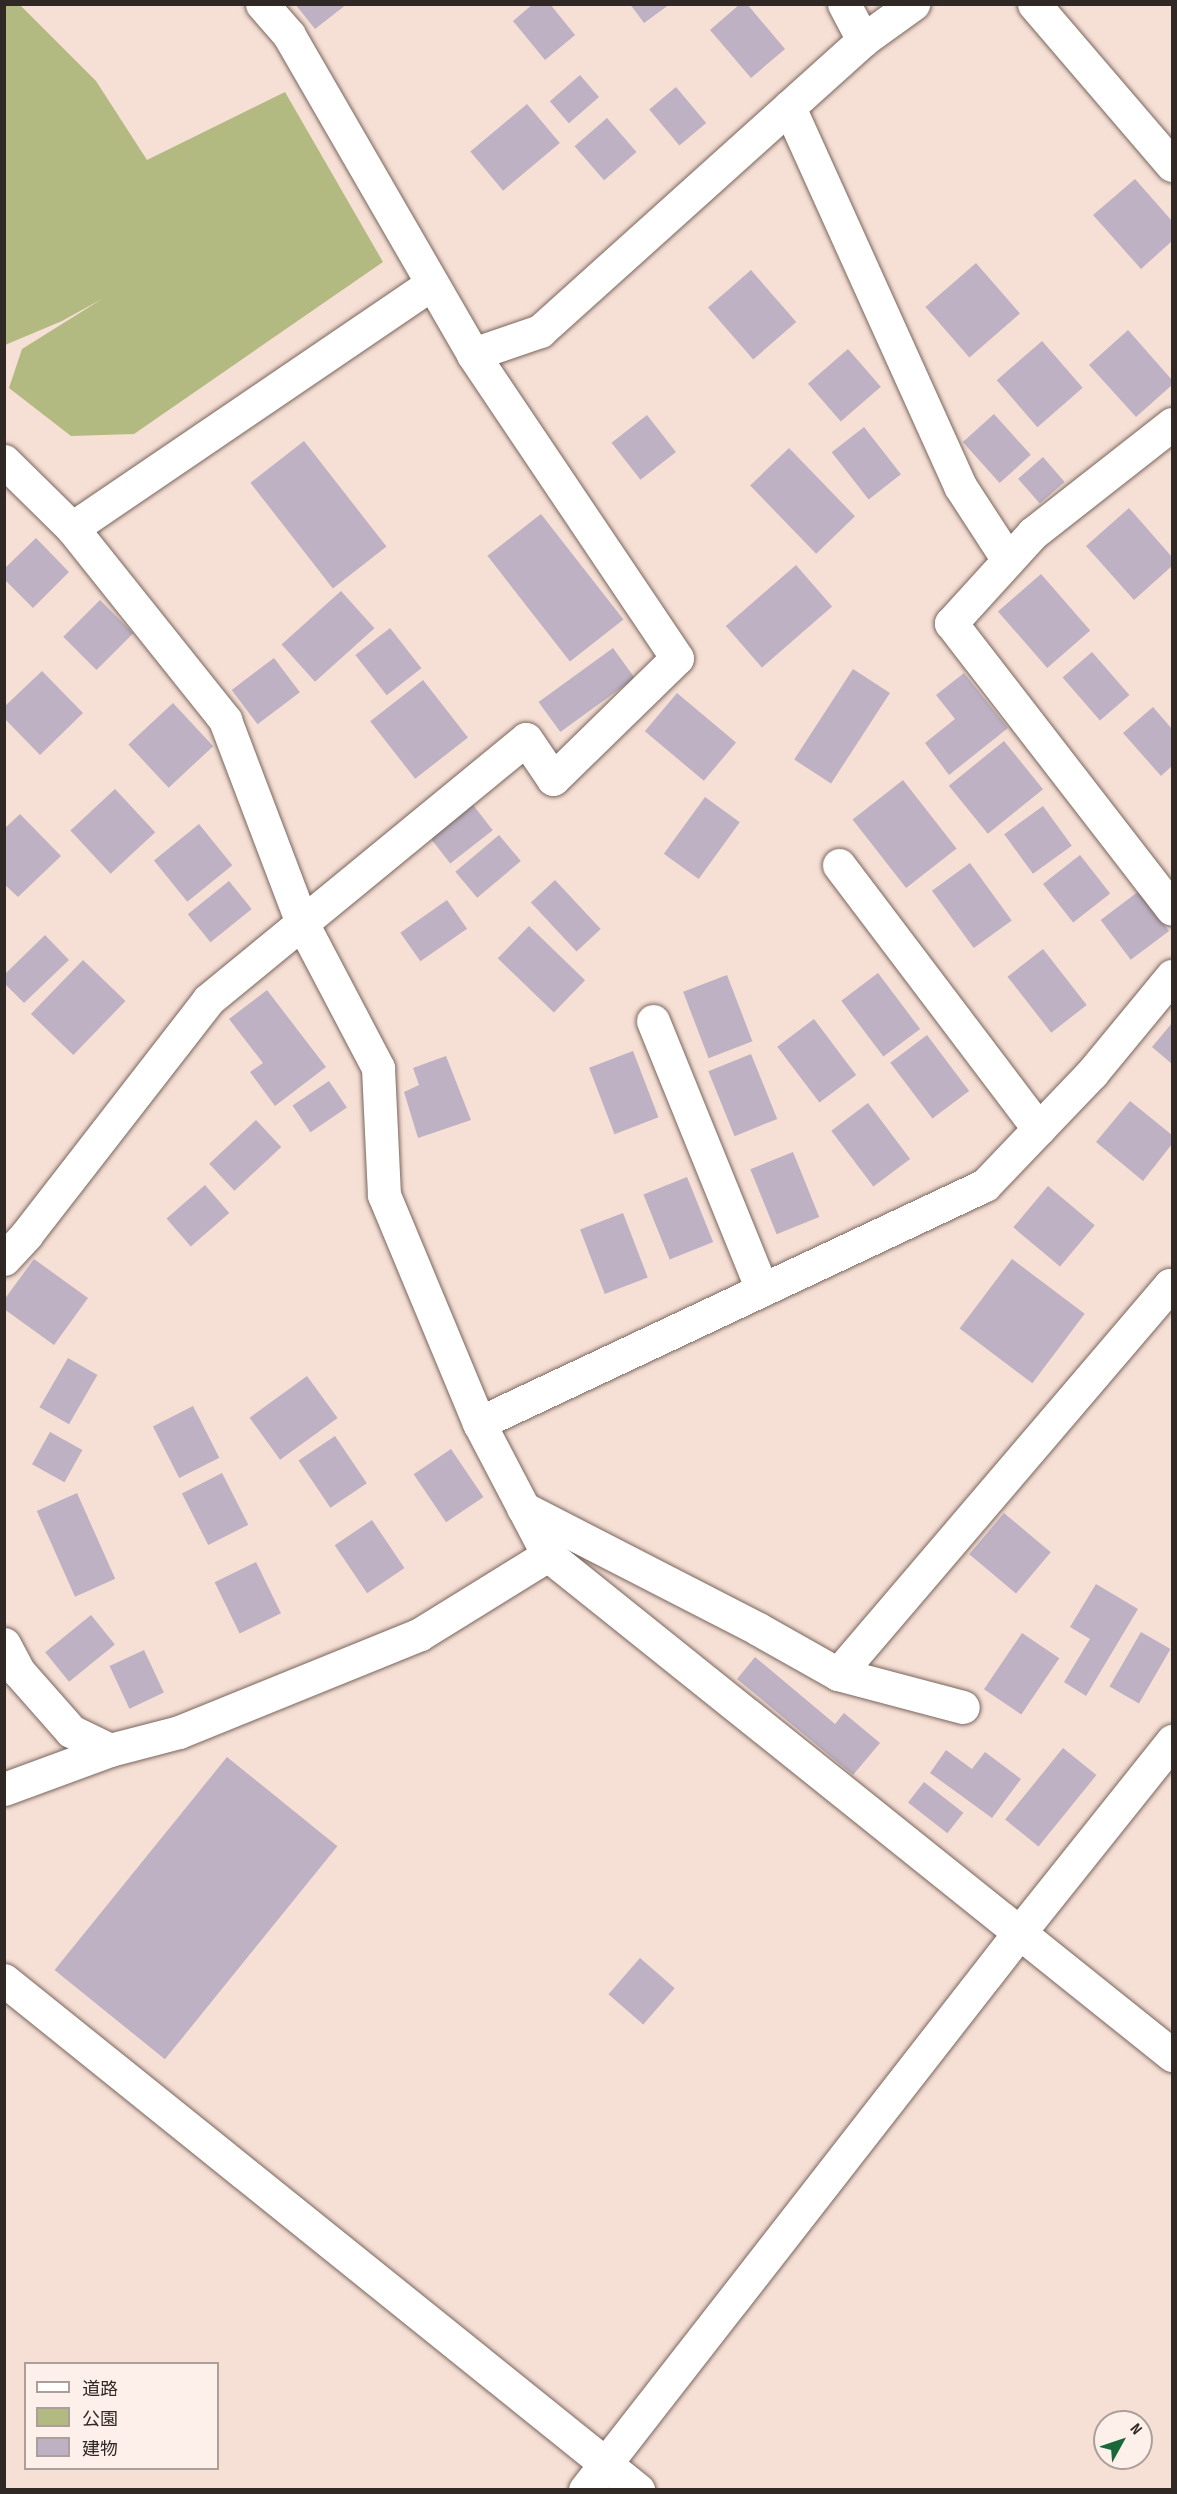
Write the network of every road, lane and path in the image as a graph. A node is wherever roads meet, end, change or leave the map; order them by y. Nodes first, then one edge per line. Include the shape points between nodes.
1 (262, 4) edge
2 (844, 4) edge
3 (913, 4) edge
4 (1034, 4) edge
5 (863, 40) junction
6 (789, 107) junction
7 (1173, 165) edge
8 (431, 284) junction
9 (473, 354) junction
10 (1173, 423) edge
11 (4, 460) edge
12 (72, 528) junction
13 (1008, 560) junction
14 (839, 865) dead end
15 (1173, 909) edge
16 (302, 923) junction
17 (1173, 976) edge
18 (653, 1021) dead end
19 (1039, 1129) junction
20 (4, 1258) edge
21 (1173, 1287) edge
22 (762, 1290) junction
23 (479, 1423) junction
24 (523, 1508) junction
25 (548, 1555) junction
26 (4, 1644) edge
27 (838, 1674) junction
28 (963, 1707) dead end
29 (1173, 1741) edge
30 (110, 1750) junction
31 (4, 1789) edge
32 (1019, 1933) junction
33 (4, 1980) edge
34 (1173, 2055) edge
35 (606, 2463) junction
36 (585, 2490) edge
37 (638, 2490) edge

1 - 8 street via 289,35
2 - 5 street
3 - 5 street
4 - 7 street
5 - 6 street
6 - 9 street via 540,331
6 - 13 street via 960,486
8 - 9 street
8 - 12 street
9 - 16 street via 677,658 553,779 526,739
10 - 13 street via 1033,533
11 - 12 street
12 - 16 street via 225,720
13 - 15 street via 951,622
14 - 19 street
16 - 20 street via 208,1000
16 - 23 street via 378,1068 384,1195
17 - 19 street
18 - 22 street
19 - 22 street via 985,1185
21 - 27 street via 1170,1285
22 - 23 street
23 - 24 street
24 - 25 street
24 - 27 street
25 - 30 street via 420,1634 179,1732
25 - 32 street
26 - 30 street via 19,1672 71,1731
27 - 28 street
29 - 32 street
30 - 31 street
32 - 34 street
32 - 35 street
33 - 35 street
35 - 36 street
35 - 37 street

